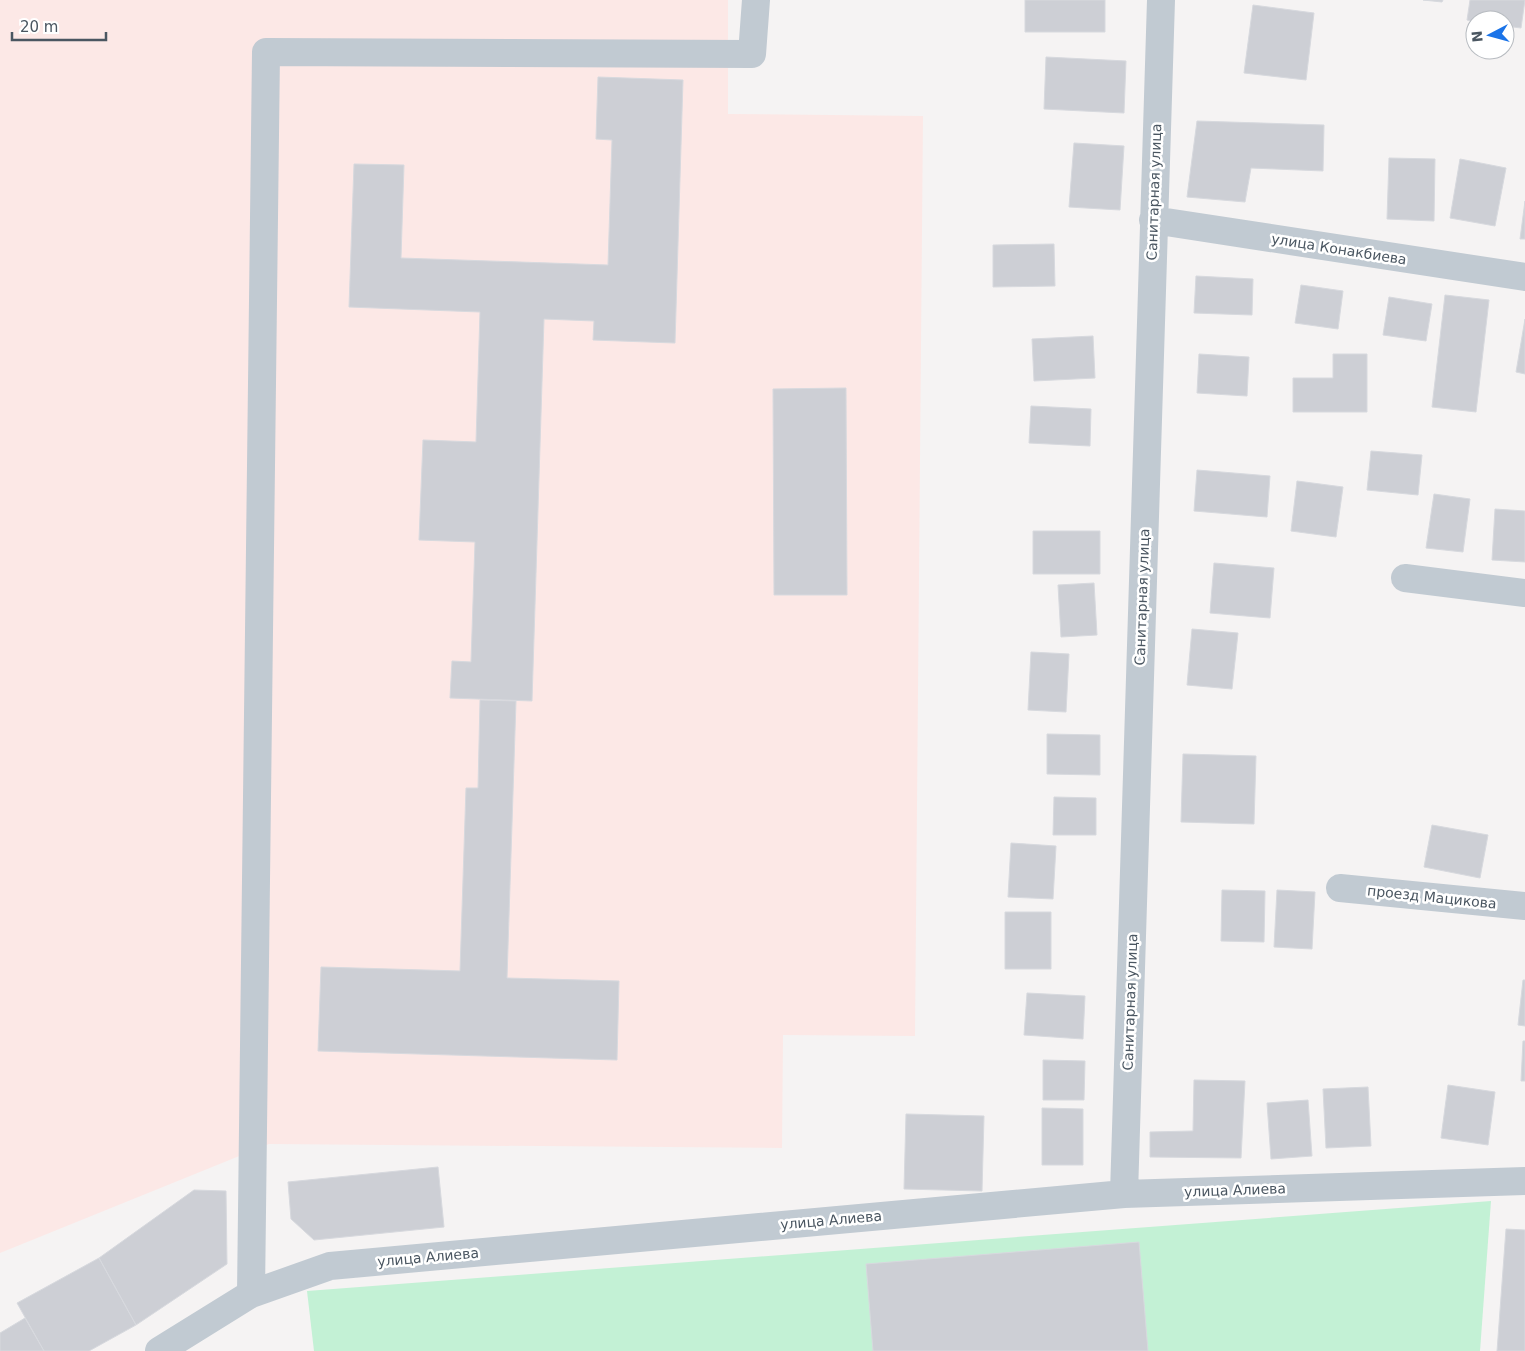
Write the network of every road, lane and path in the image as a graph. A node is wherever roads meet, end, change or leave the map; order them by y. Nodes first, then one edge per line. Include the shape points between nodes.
1 (756, 0) edge
2 (1161, 0) edge
3 (1154, 220) junction
4 (1525, 277) edge
5 (1405, 578) dead end
6 (1525, 593) edge
7 (1340, 888) dead end
8 (1525, 906) edge
9 (1525, 1181) edge
10 (1124, 1194) junction
11 (251, 1294) junction
12 (159, 1351) edge

1 - 11 street via 752,54 266,52
2 - 3 street, Санитарная улица
3 - 4 street, улица Конакбиева
3 - 10 street, Санитарная улица
5 - 6 street
7 - 8 street, проезд Мацикова
9 - 10 street, улица Алиева
10 - 11 street, улица Алиева via 330,1266
11 - 12 street, улица Алиева

